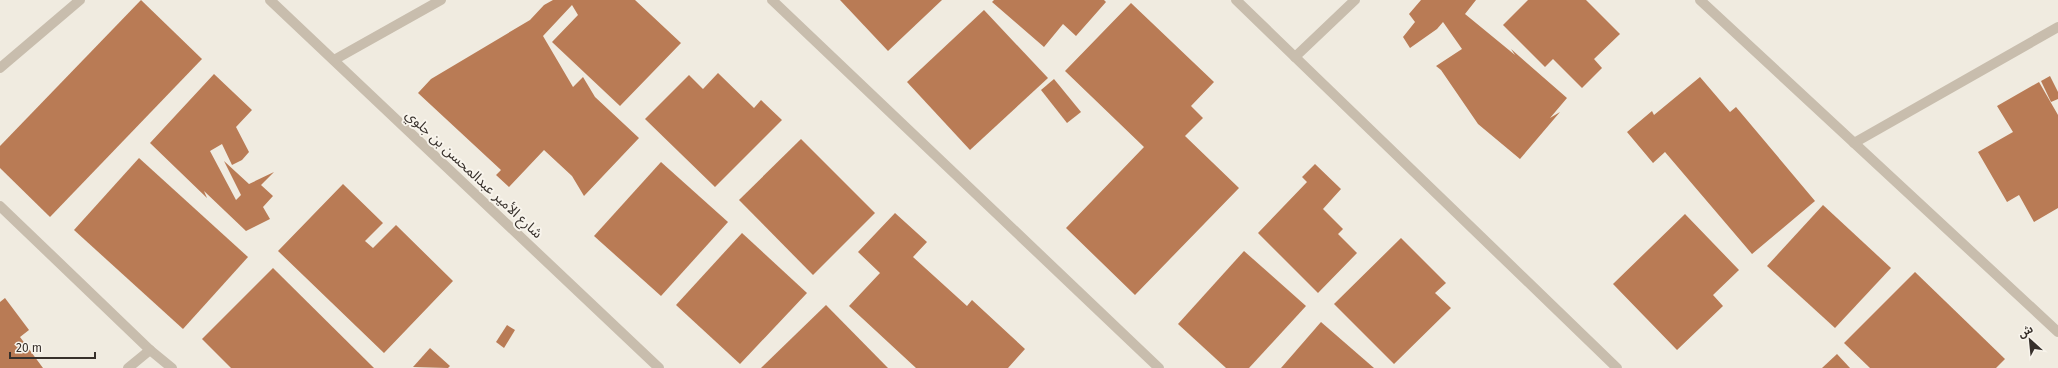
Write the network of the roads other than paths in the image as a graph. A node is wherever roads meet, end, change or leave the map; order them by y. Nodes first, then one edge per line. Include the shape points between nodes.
1 (80, 0) edge
2 (270, 0) edge
3 (441, 0) edge
4 (772, 0) edge
5 (1236, 0) edge
6 (1355, 0) edge
7 (1700, 0) edge
8 (2058, 27) edge
9 (1295, 57) junction
10 (334, 60) junction
11 (0, 68) edge
12 (1854, 143) junction
13 (0, 206) edge
14 (2058, 332) edge
15 (150, 350) junction
16 (128, 368) edge
17 (172, 368) edge
18 (659, 368) edge
19 (1159, 368) edge
20 (1617, 368) edge

1 - 11 street
2 - 10 street, شارع الأمير عبدالمحسن بن جلوي
3 - 10 street
4 - 19 street
5 - 9 street
6 - 9 street
7 - 12 street
8 - 12 street
9 - 20 street
10 - 18 street, شارع الأمير عبدالمحسن بن جلوي
12 - 14 street
13 - 15 street
15 - 16 street
15 - 17 street

